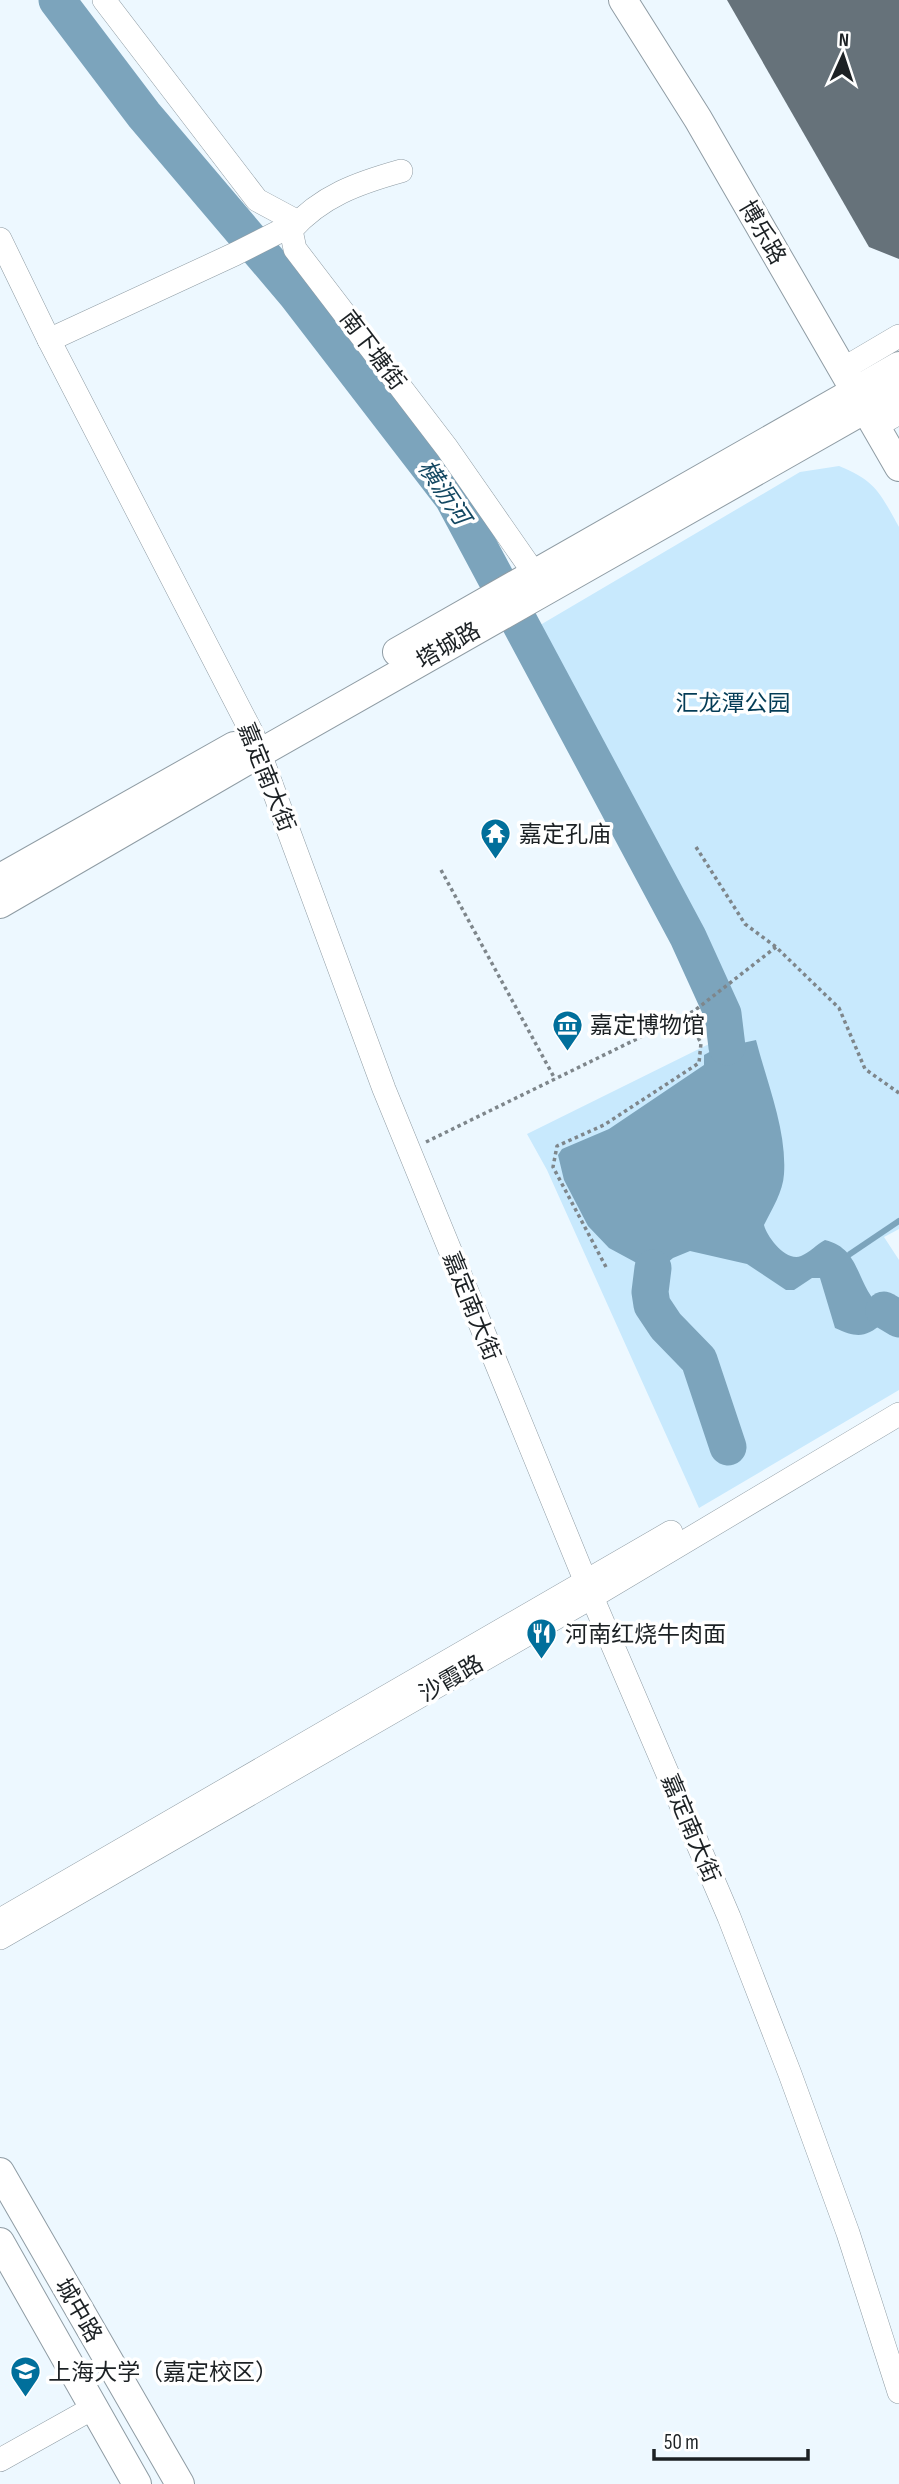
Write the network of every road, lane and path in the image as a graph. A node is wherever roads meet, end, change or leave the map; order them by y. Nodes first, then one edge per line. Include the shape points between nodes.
1 (104, 0) edge
2 (623, 0) edge
3 (401, 171) dead end
4 (298, 222) junction
5 (0, 239) edge
6 (7, 270) edge
7 (899, 337) edge
8 (49, 340) junction
9 (899, 366) edge
10 (899, 390) edge
11 (868, 402) edge
12 (899, 467) edge
13 (529, 584) junction
14 (256, 744) junction
15 (696, 847) dead end
16 (441, 870) dead end
17 (0, 878) edge
18 (0, 904) edge
19 (776, 947) junction
20 (686, 1015) junction
21 (555, 1079) junction
22 (899, 1093) edge
23 (408, 1150) junction
24 (606, 1266) dead end
25 (899, 1402) edge
26 (899, 1414) edge
27 (589, 1588) junction
28 (0, 1920) edge
29 (0, 1938) edge
30 (0, 2172) edge
31 (0, 2242) edge
32 (899, 2392) edge
33 (93, 2408) junction
34 (0, 2460) edge
35 (136, 2484) edge
36 (180, 2484) edge

1 - 4 street via 257,200
2 - 11 main road, 博乐路
3 - 4 street via 355,184
4 - 8 street
4 - 13 street, 南下塘街 via 291,230 295,249 447,448
5 - 6 street, 嘉定南大街
6 - 8 street, 嘉定南大街
7 - 11 street
8 - 14 street, 嘉定南大街
9 - 11 main road, 塔城路
10 - 11 main road, 塔城路
11 - 12 main road, 博乐路
11 - 13 main road, 塔城路
13 - 14 main road, 塔城路
14 - 17 main road, 塔城路
14 - 18 main road, 塔城路
14 - 23 street, 嘉定南大街
15 - 19 path via 745,924
16 - 21 path
19 - 20 path
19 - 22 path via 839,1008 865,1069
20 - 21 path
20 - 24 path via 701,1043 699,1063 604,1125 557,1146 553,1167
21 - 23 path
23 - 27 street, 嘉定南大街
25 - 27 street
26 - 27 street, 沙霞路
27 - 28 street
27 - 29 street, 沙霞路
27 - 32 street, 嘉定南大街 via 729,1917 790,2074
30 - 36 main road, 城中路
31 - 33 main road, 城中路
33 - 34 street
33 - 35 main road, 城中路

